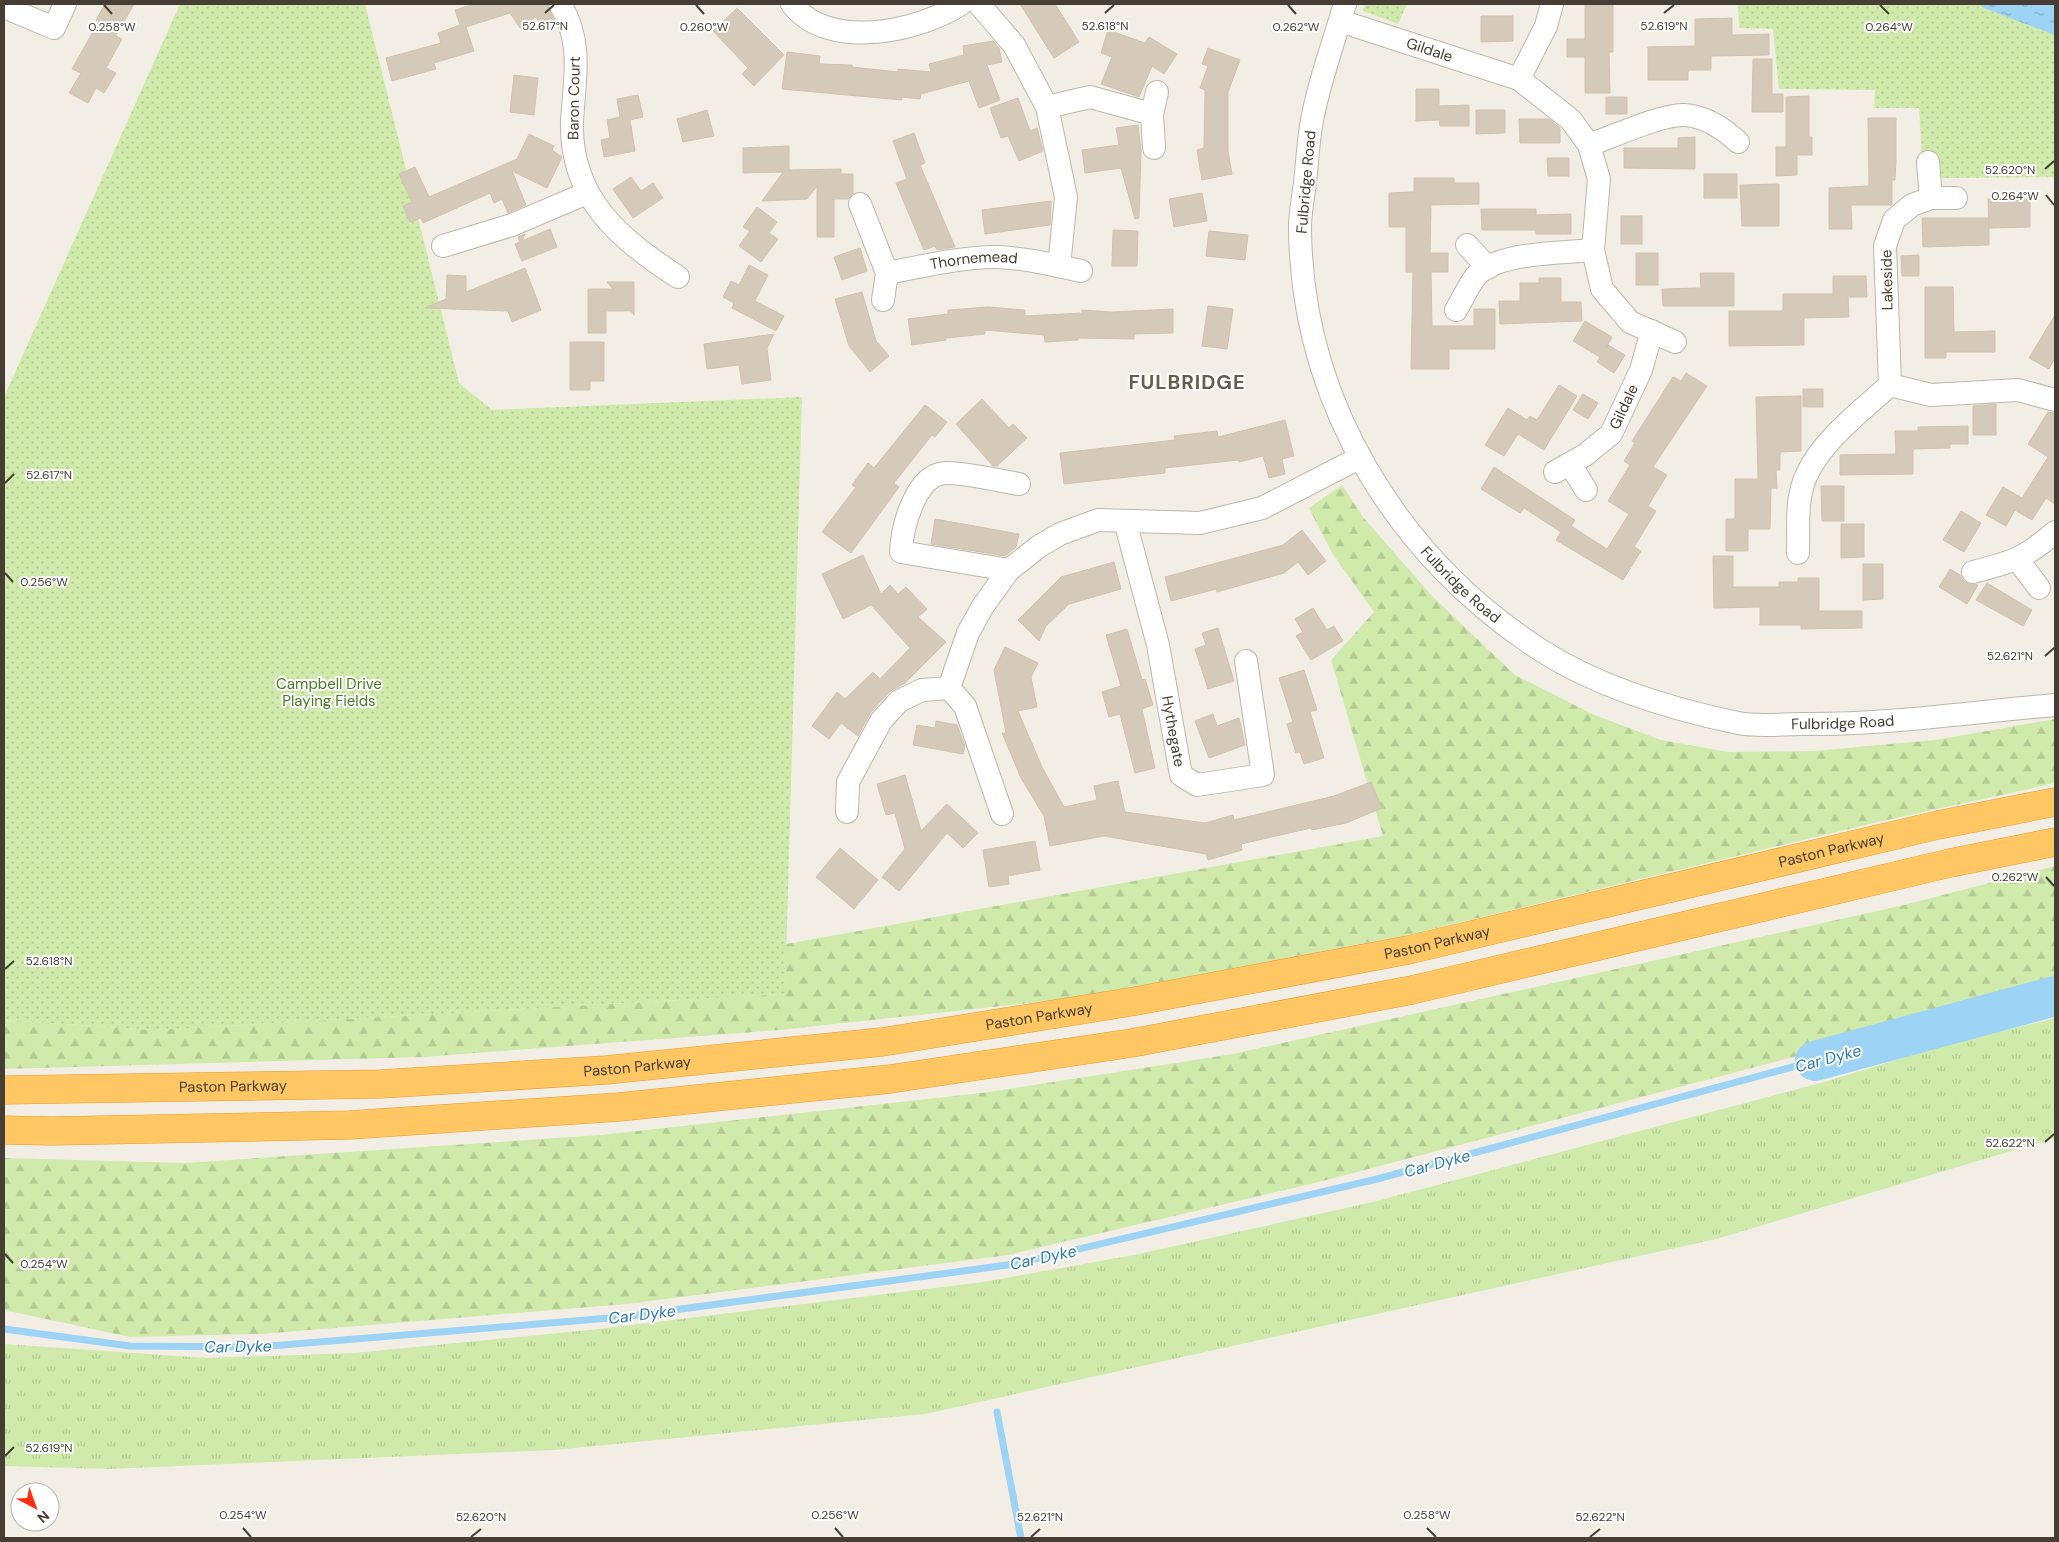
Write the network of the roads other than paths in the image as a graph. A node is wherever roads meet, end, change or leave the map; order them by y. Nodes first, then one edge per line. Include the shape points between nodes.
1 (65, 4) edge
2 (560, 4) edge
3 (792, 4) edge
4 (961, 4) edge
5 (979, 4) edge
6 (1552, 4) edge
7 (4, 7) edge
8 (1343, 12) edge
9 (1519, 79) junction
10 (1047, 107) junction
11 (1738, 142) dead end
12 (1590, 146) junction
13 (1154, 148) dead end
14 (1928, 162) dead end
15 (587, 193) junction
16 (1931, 198) junction
17 (1956, 198) dead end
18 (860, 204) dead end
19 (1467, 245) dead end
20 (443, 246) dead end
21 (1593, 250) junction
22 (1059, 266) junction
23 (1488, 268) junction
24 (1081, 271) dead end
25 (887, 273) junction
26 (678, 278) dead end
27 (883, 300) dead end
28 (1456, 310) dead end
29 (1652, 331) junction
30 (1675, 342) dead end
31 (1890, 385) junction
32 (2055, 400) edge
33 (1360, 458) junction
34 (1019, 484) dead end
35 (1586, 490) dead end
36 (1125, 521) junction
37 (2055, 532) edge
38 (1798, 554) dead end
39 (2018, 560) junction
40 (1009, 570) junction
41 (1973, 572) dead end
42 (2039, 588) dead end
43 (1246, 661) dead end
44 (948, 688) junction
45 (2055, 705) edge
46 (2055, 802) edge
47 (847, 812) dead end
48 (1002, 814) dead end
49 (2055, 842) edge
50 (4, 1090) edge
51 (4, 1130) edge

1 - 7 street via 54,28
2 - 15 street, Baron Court via 575,50 577,76 572,122 573,151
3 - 4 street via 822,26 839,32 855,32 914,24
5 - 10 street via 1014,45
6 - 9 street via 1546,26
8 - 9 street, Gildale
8 - 33 street, Fulbridge Road via 1311,124 1300,226 1306,310 1326,383
9 - 12 street, Gildale via 1571,120
10 - 13 street via 1090,97 1154,103
10 - 22 street via 1066,197
11 - 12 street via 1725,130 1704,119 1684,115 1642,125
12 - 21 street, Gildale via 1599,179
14 - 16 street
15 - 20 street via 512,225
15 - 26 street, Baron Court via 615,230
16 - 17 street, Lakeside
16 - 31 street, Lakeside via 1912,205 1894,220 1885,246
18 - 25 street
19 - 23 street
21 - 23 street via 1520,258 1495,263
21 - 29 street, Gildale via 1602,289 1630,322
22 - 24 street, Thornemead
22 - 25 street, Thornemead via 996,257
23 - 28 street via 1477,275
25 - 27 street
29 - 30 street, Gildale
29 - 35 street, Gildale via 1641,370 1611,434 1562,468
31 - 32 street via 1931,395 2018,390
31 - 38 street via 1810,465 1801,490
33 - 36 street via 1262,508 1200,523
33 - 45 street, Fulbridge Road via 1396,517 1438,566 1481,608 1544,652 1596,679 1658,703 1742,724 1836,724
34 - 40 street via 945,473 929,479 910,508 902,532 901,552
36 - 40 street via 1098,520 1060,534
36 - 43 street, Hythegate via 1158,645 1181,775 1197,785 1263,775
37 - 39 street
39 - 41 street
39 - 42 street
40 - 44 street via 968,633
44 - 47 street via 922,690 899,701 882,722 848,782
44 - 48 street via 965,706
46 - 50 highway, Paston Parkway via 1938,825 1408,950 1136,1001 882,1042 606,1070 381,1084
49 - 51 highway via 1950,863 1412,990 1132,1043 890,1079 619,1107 350,1125

